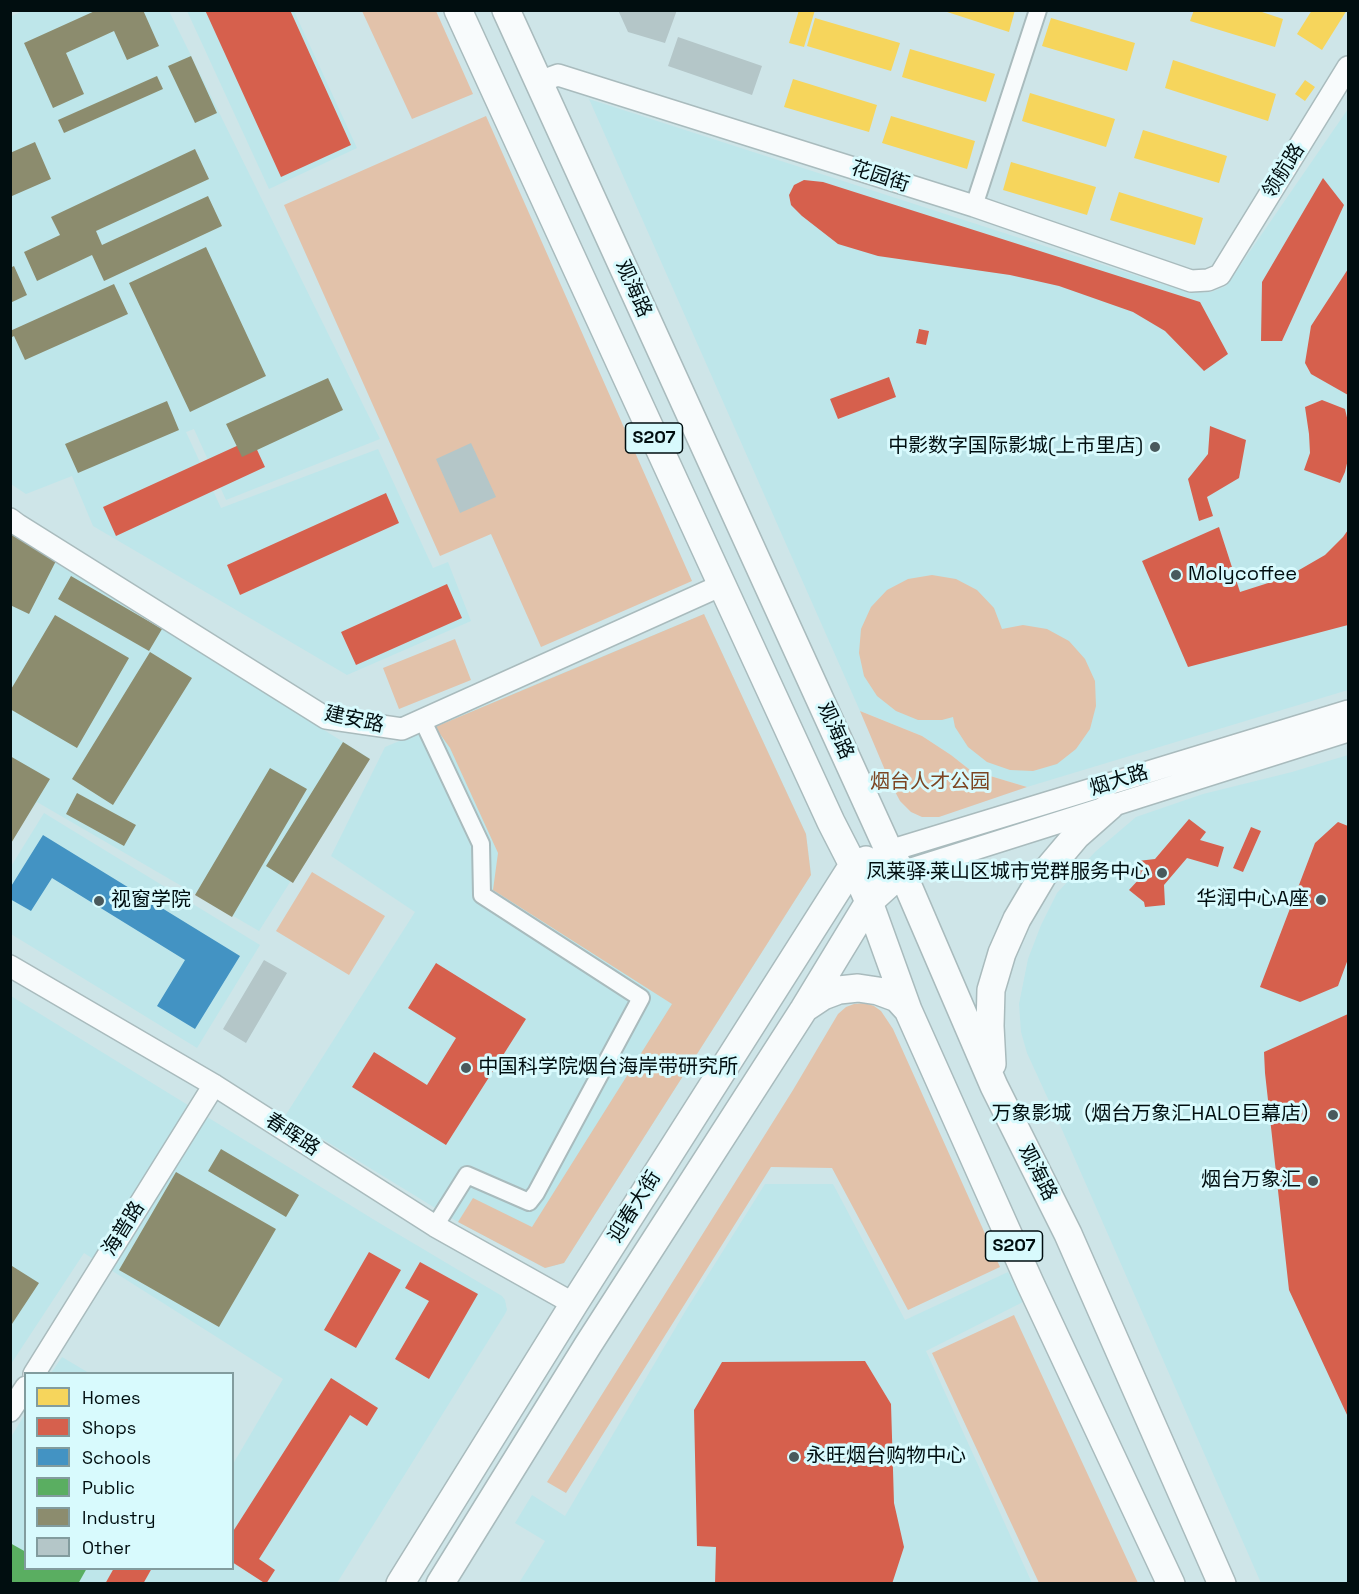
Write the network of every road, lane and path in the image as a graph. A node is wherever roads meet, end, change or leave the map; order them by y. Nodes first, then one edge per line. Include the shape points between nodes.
1 (458, 10) edge
2 (506, 10) edge
3 (1038, 10) edge
4 (1348, 67) edge
5 (539, 82) junction
6 (974, 206) junction
7 (1220, 275) joint
8 (10, 519) edge
9 (722, 585) junction
10 (1348, 711) edge
11 (423, 721) junction
12 (1348, 731) edge
13 (1110, 806) junction
14 (896, 862) junction
15 (853, 865) junction
16 (869, 902) junction
17 (10, 966) edge
18 (804, 1009) junction
19 (908, 1010) junction
20 (214, 1085) junction
21 (994, 1086) junction
22 (435, 1226) junction
23 (574, 1304) junction
24 (35, 1372) edge
25 (24, 1390) edge
26 (10, 1411) edge
27 (400, 1584) edge
28 (440, 1584) edge
29 (1171, 1584) edge
30 (1222, 1584) edge

1 - 9 main road, 观海路 / S207
2 - 5 main road, 观海路 / S207
3 - 6 street
4 - 7 street, 领航路
5 - 6 street, 花园街 via 558,75
5 - 14 main road, 观海路 / S207
6 - 7 street, 花园街 via 1191,281
8 - 11 street, 建安路 via 326,718 402,729
9 - 11 street, 建安路
9 - 15 main road, 观海路 / S207
10 - 14 street, 烟大路
11 - 22 street via 481,844 482,895 641,999 529,1202 467,1175
12 - 13 street, 烟大路
13 - 14 street, 烟大路
13 - 21 main road via 1076,836 1043,875 1002,953 992,990
14 - 15 main road
14 - 16 main road, 迎春大街
14 - 21 main road, 观海路 / S207
15 - 16 main road, 观海路 / S207
15 - 23 main road, 迎春大街
16 - 18 main road, 迎春大街
16 - 19 main road, 观海路 / S207
17 - 20 street, 春晖路
18 - 19 main road via 823,996 858,988 897,998
18 - 28 main road, 迎春大街
19 - 29 main road, 观海路 / S207
20 - 22 street, 春晖路
20 - 24 street, 海普路
21 - 30 main road, 观海路 / S207 via 1068,1234
22 - 23 street, 春晖路
23 - 27 main road, 迎春大街
25 - 26 street

